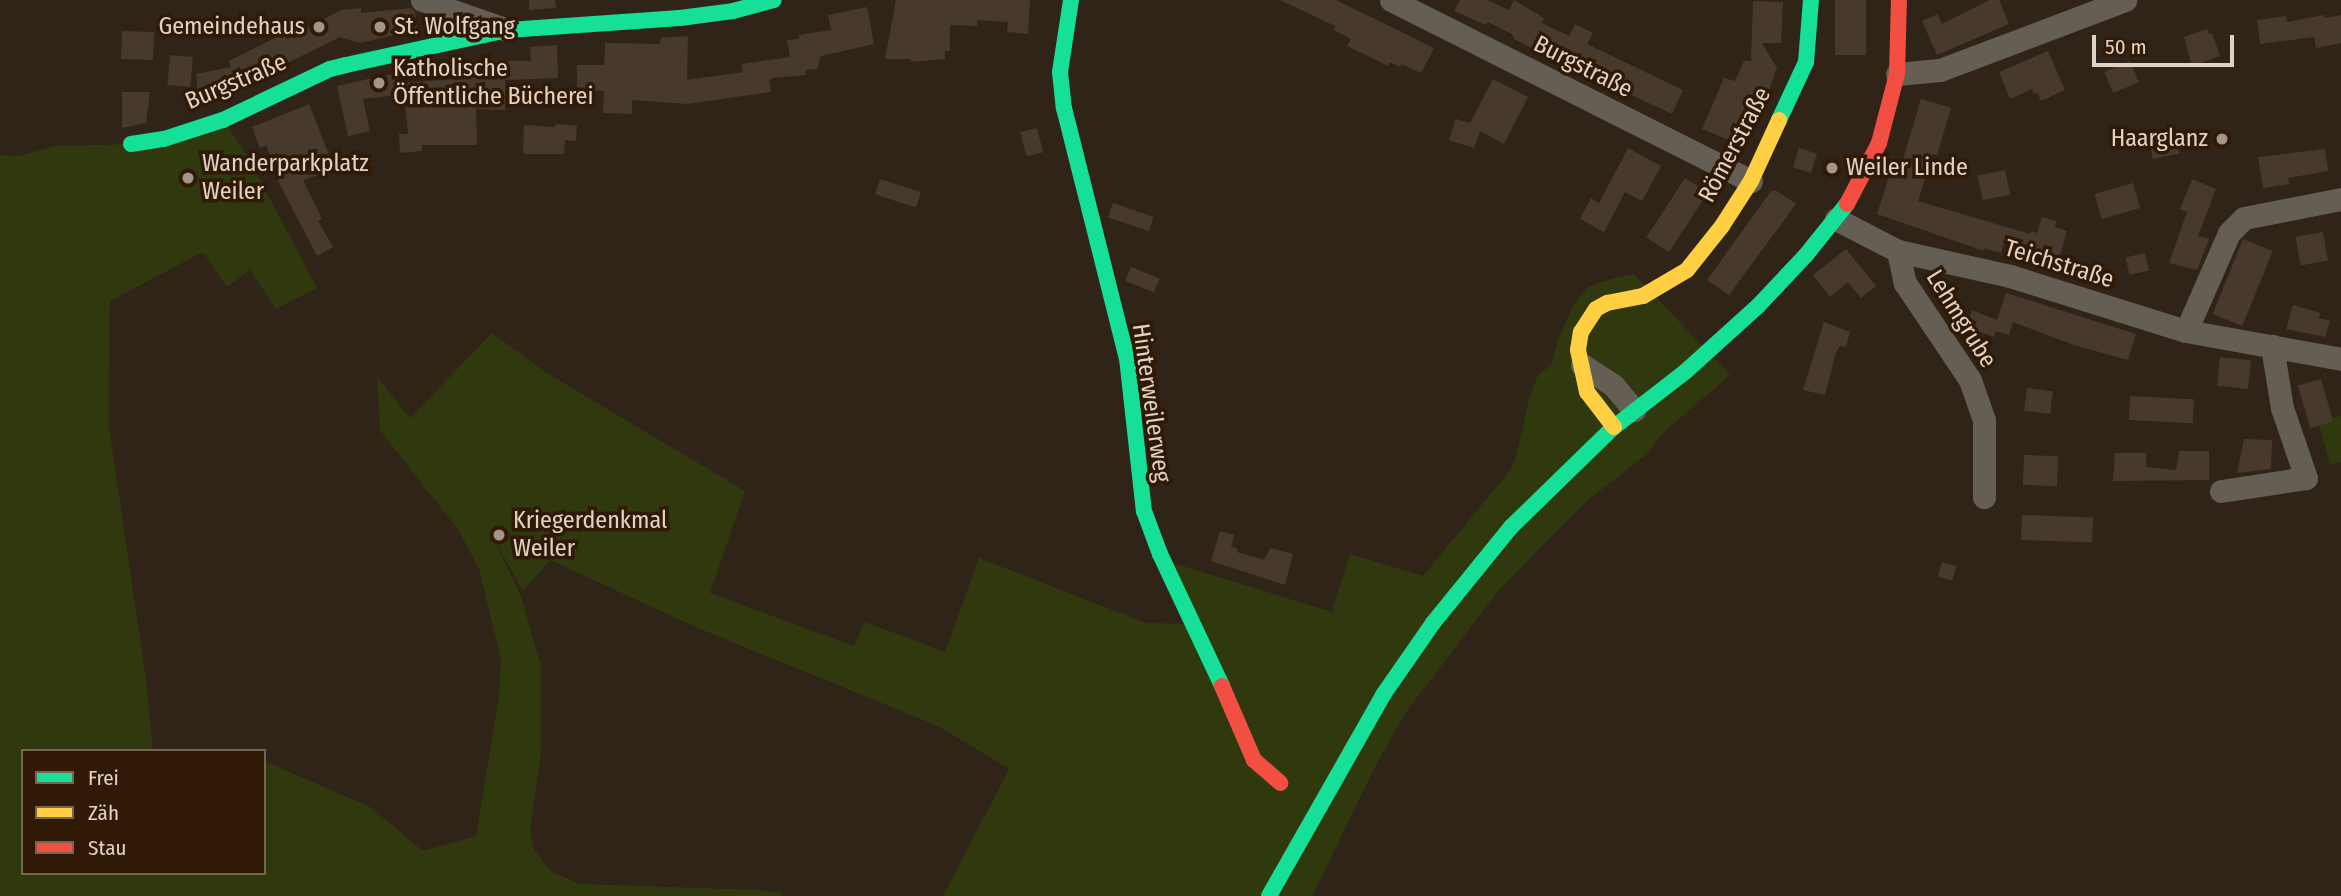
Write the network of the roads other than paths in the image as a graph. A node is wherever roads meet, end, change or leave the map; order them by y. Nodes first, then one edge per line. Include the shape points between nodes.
1 (422, 0) edge
2 (774, 0) edge
3 (1070, 0) edge
4 (1391, 0) edge
5 (1811, 0) edge
6 (1899, 0) edge
7 (2125, 0) edge
8 (507, 30) junction
9 (1897, 74) junction
10 (131, 144) dead end
11 (1751, 181) junction
12 (2341, 199) edge
13 (1836, 219) junction
14 (1898, 251) junction
15 (2186, 331) junction
16 (2272, 346) junction
17 (2341, 359) edge
18 (1582, 365) junction
19 (1634, 410) junction
20 (1614, 427) junction
21 (2221, 491) dead end
22 (1984, 498) dead end
23 (1280, 783) dead end
24 (1269, 896) edge

1 - 8 street
2 - 8 street, Burgstraße via 680,18
3 - 23 street, Hinterweilerweg via 1060,72 1064,108 1127,358 1144,511 1254,760
4 - 11 street, Burgstraße
5 - 11 street, Römerstraße via 1806,62
6 - 9 street
7 - 9 street via 1940,70
8 - 10 street, Burgstraße via 330,69 223,120
9 - 13 street via 1879,142
11 - 18 street, Römerstraße via 1687,270 1643,296 1596,309 1581,332 1578,350
12 - 15 street via 2244,218 2229,233
13 - 14 street, Teichstraße
13 - 19 street via 1725,338
14 - 15 street, Teichstraße via 2010,275
14 - 22 street, Lehmgrube via 1905,283 1970,380 1984,420
15 - 16 street, Teichstraße
16 - 17 street, Teichstraße
16 - 21 street via 2282,408 2306,478
18 - 19 street via 1613,386
18 - 20 street, Römerstraße via 1587,392
19 - 20 street
20 - 24 street via 1510,527 1433,623 1383,695

